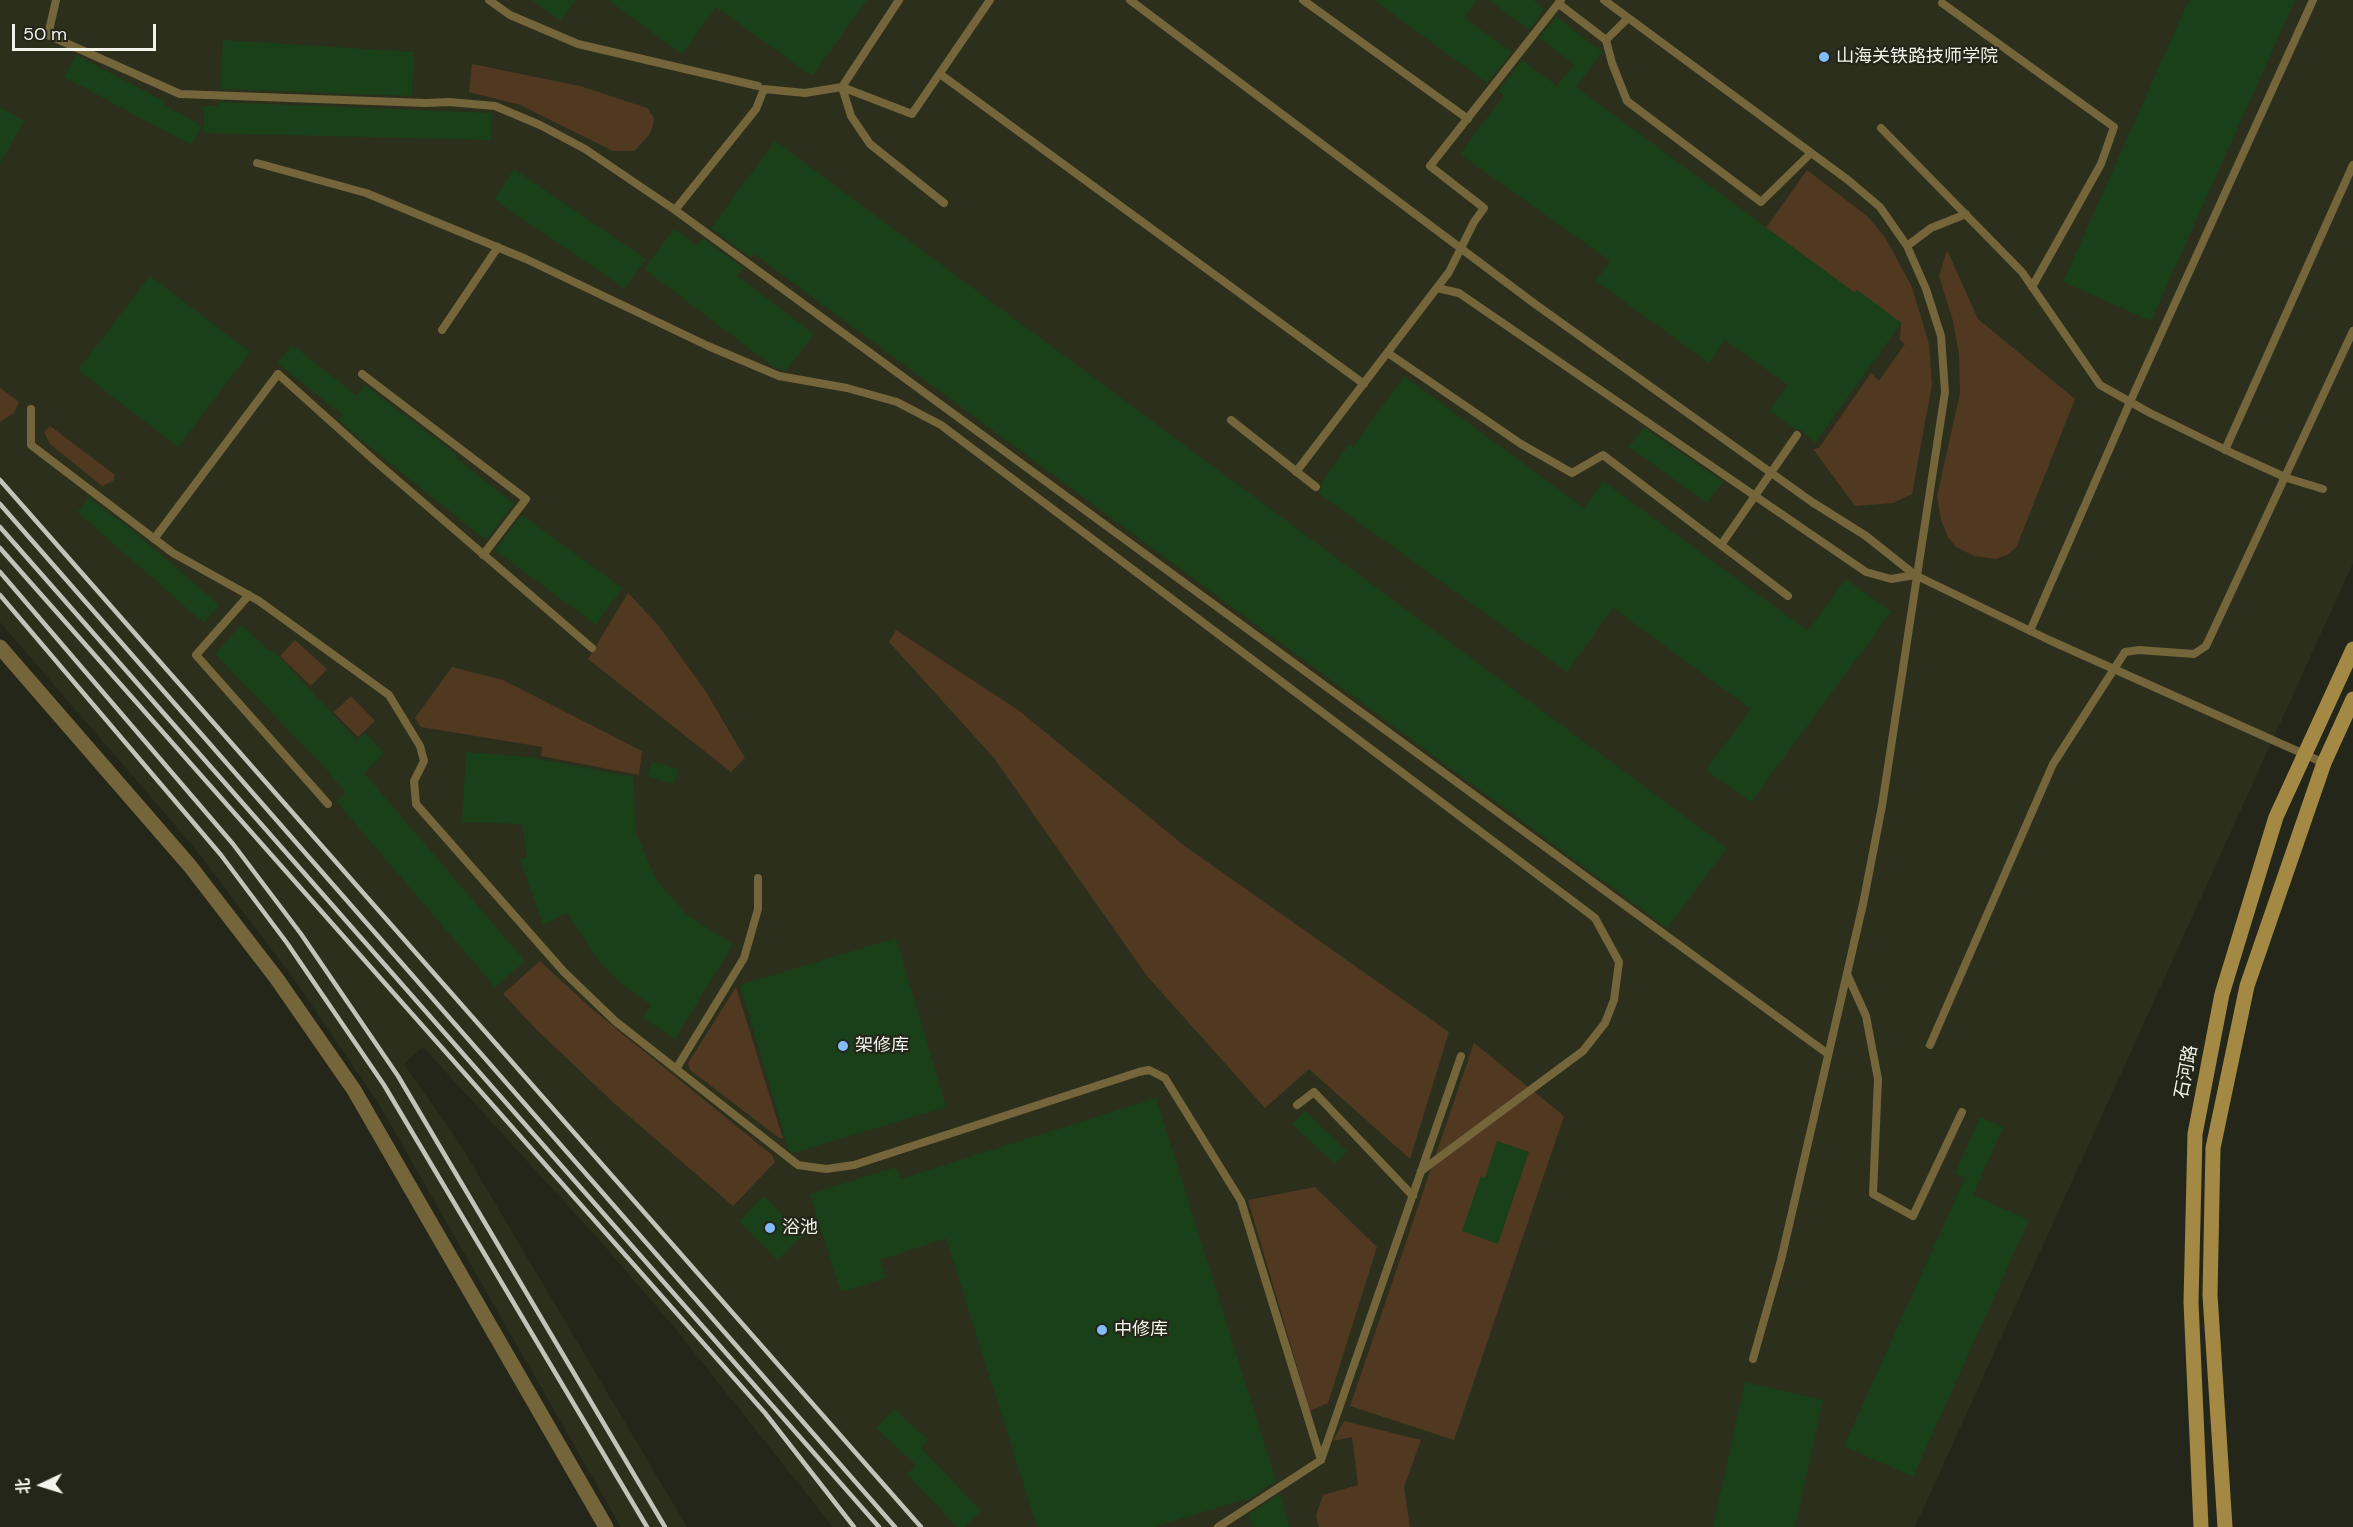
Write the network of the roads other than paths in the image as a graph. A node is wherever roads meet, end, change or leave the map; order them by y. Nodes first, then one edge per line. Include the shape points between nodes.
1 (56, 0) edge
2 (489, 0) edge
3 (899, 0) edge
4 (990, 0) edge
5 (1130, 0) edge
6 (1303, 0) edge
7 (1604, 0) edge
8 (2313, 0) edge
9 (1560, 2) edge
10 (1942, 3) dead end
11 (1628, 18) junction
12 (1606, 40) junction
13 (940, 74) junction
14 (758, 86) dead end
15 (842, 87) junction
16 (1468, 119) junction
17 (1881, 128) dead end
18 (1811, 153) junction
19 (257, 163) dead end
20 (2353, 165) edge
21 (944, 203) dead end
22 (675, 210) junction
23 (1966, 214) junction
24 (1906, 246) junction
25 (498, 247) junction
26 (1461, 247) junction
27 (2032, 287) junction
28 (1437, 288) junction
29 (442, 330) dead end
30 (2353, 331) edge
31 (1388, 353) junction
32 (362, 374) dead end
33 (1364, 384) junction
34 (2130, 402) junction
35 (31, 410) dead end
36 (1231, 420) dead end
37 (1797, 435) dead end
38 (2225, 450) junction
39 (1296, 472) junction
40 (1769, 472) junction
41 (2287, 478) junction
42 (1316, 488) dead end
43 (2323, 489) dead end
44 (1755, 497) junction
45 (154, 539) junction
46 (1721, 545) junction
47 (483, 555) junction
48 (1916, 575) junction
49 (249, 595) junction
50 (1788, 596) dead end
51 (2030, 631) junction
52 (0, 647) edge
53 (592, 648) dead end
54 (2353, 649) edge
55 (2113, 669) junction
56 (2353, 699) edge
57 (2304, 755) junction
58 (2324, 763) junction
59 (328, 804) dead end
60 (758, 878) dead end
61 (1846, 973) junction
62 (1930, 1045) dead end
63 (1828, 1054) junction
64 (1461, 1056) dead end
65 (676, 1069) junction
66 (1298, 1105) dead end
67 (1962, 1112) dead end
68 (1421, 1171) junction
69 (1413, 1196) junction
70 (1753, 1359) dead end
71 (1321, 1460) junction
72 (606, 1527) edge
73 (1218, 1527) edge
74 (2201, 1527) edge
75 (2225, 1527) edge

1 - 22 lane via 48,35 180,94 495,106 585,149
2 - 14 lane via 510,15 578,44
3 - 15 lane
4 - 13 lane
5 - 26 lane
6 - 16 lane
7 - 11 lane
8 - 34 lane
9 - 12 lane
9 - 16 lane
10 - 27 lane via 2114,127 2101,164
11 - 12 lane
11 - 18 lane
12 - 18 lane via 1627,101 1761,202
13 - 15 lane via 912,114
13 - 33 lane
15 - 21 lane via 851,116 870,144
15 - 22 lane via 805,93 764,89 756,109
16 - 26 lane via 1430,166 1484,208
17 - 23 lane
18 - 24 lane via 1881,207
19 - 25 lane via 366,193
20 - 38 lane
22 - 63 lane
23 - 24 lane via 1930,228
23 - 27 lane
24 - 48 lane via 1926,289 1941,336 1945,392
25 - 29 lane
25 - 68 lane via 779,376 897,402 941,425 1595,918 1618,962 1614,1000 1605,1023 1582,1051
26 - 28 lane
26 - 40 lane
27 - 34 lane via 2100,385
28 - 31 lane
28 - 44 lane via 1459,293
30 - 41 lane
31 - 33 lane
31 - 46 lane via 1521,444 1572,472 1603,455
32 - 47 lane via 526,498
33 - 39 lane
34 - 38 lane
34 - 51 lane
35 - 45 lane via 31,445
36 - 39 lane
37 - 40 lane
38 - 41 lane
39 - 42 lane
40 - 44 lane
40 - 48 lane via 1866,536
41 - 43 lane
41 - 55 lane via 2206,646 2194,654 2125,652
44 - 46 lane
44 - 48 lane via 1866,572 1891,579
45 - 47 lane via 278,374
45 - 49 lane
46 - 50 lane
47 - 53 lane
48 - 51 lane
48 - 61 lane via 1882,806
49 - 59 lane via 196,655
49 - 65 lane via 389,695 420,746 424,761 414,781 416,804 564,972 615,1021
51 - 55 lane
52 - 72 street via 190,866 277,979 354,1090
54 - 57 main road, 石河路
55 - 57 lane
55 - 62 lane via 2053,764
56 - 58 main road
57 - 58 lane
57 - 74 main road, 石河路 via 2276,817 2222,994 2195,1134 2191,1302
58 - 75 main road via 2247,986 2213,1148 2210,1295
60 - 65 lane via 758,909 744,958
61 - 63 lane
61 - 67 lane via 1866,1016 1878,1079 1873,1194 1913,1216
63 - 70 lane via 1781,1260
64 - 68 lane
65 - 71 lane via 798,1166 826,1169 854,1166 1139,1072 1149,1070 1165,1078 1241,1201
66 - 69 lane via 1314,1092
68 - 69 lane
69 - 71 lane
71 - 73 lane

